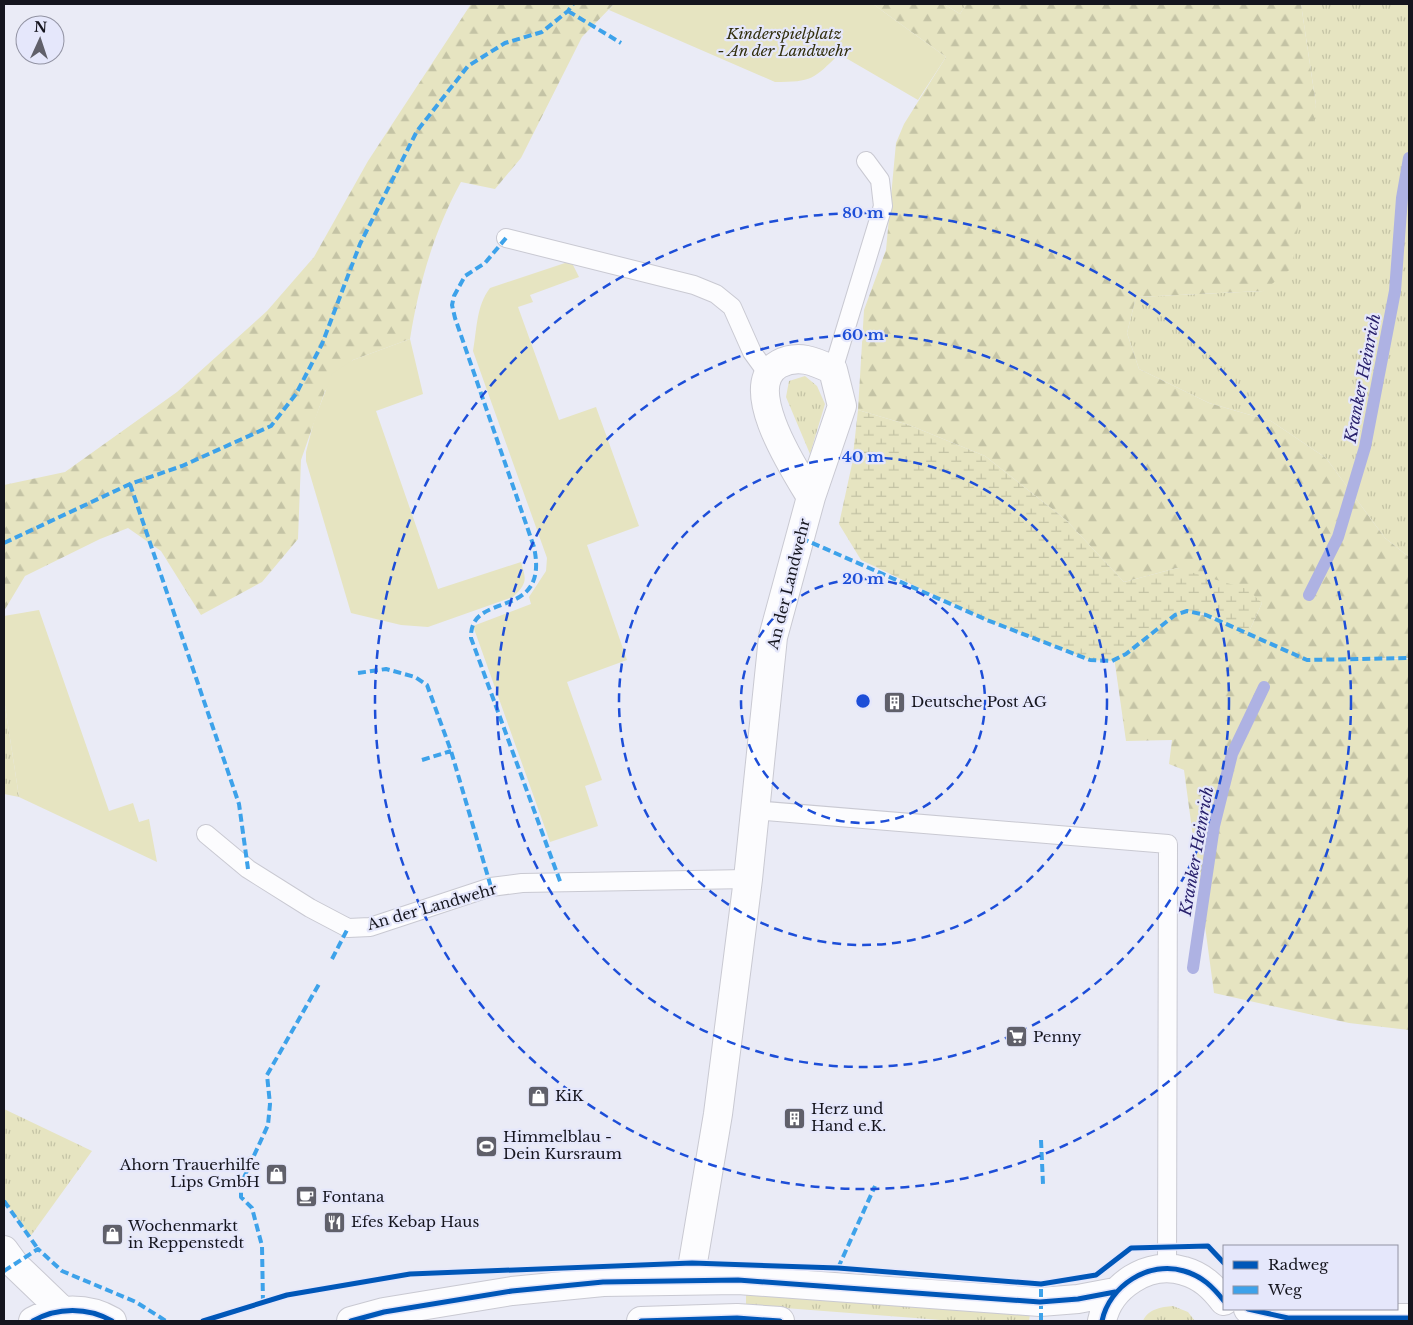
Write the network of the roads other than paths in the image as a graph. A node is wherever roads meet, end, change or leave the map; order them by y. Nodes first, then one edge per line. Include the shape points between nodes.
1 (866, 161) dead end
2 (506, 238) dead end
3 (833, 370) junction
4 (768, 374) junction
5 (811, 497) junction
6 (754, 810) junction
7 (206, 834) dead end
8 (748, 879) junction
9 (4, 1250) edge
10 (1167, 1268) junction
11 (690, 1280) junction
12 (1115, 1292) junction
13 (1223, 1299) edge
14 (63, 1310) junction
15 (1252, 1310) edge
16 (1409, 1318) edge
17 (33, 1321) edge
18 (112, 1321) edge
19 (350, 1321) edge
20 (641, 1321) edge
21 (780, 1321) edge
22 (1102, 1321) edge

1 - 3 lane via 880,180 883,206
2 - 4 lane via 694,285 716,294 732,306 752,352
3 - 4 main road via 801,358 777,365
3 - 5 main road, An der Landwehr via 842,406
4 - 5 main road, An der Landwehr via 764,388 766,407 784,452
5 - 6 main road, An der Landwehr via 773,637
6 - 8 main road, An der Landwehr
6 - 10 lane via 1168,844
7 - 8 lane, An der Landwehr via 248,869 348,928 370,927 491,888 522,883
8 - 11 main road, An der Landwehr via 718,1114
9 - 14 main road
10 - 12 main road via 1147,1272
10 - 13 main road via 1200,1278 1214,1287
11 - 12 main road via 738,1280 1040,1302
11 - 19 main road via 603,1282 512,1291 384,1312
12 - 22 main road
14 - 17 main road
14 - 18 main road via 84,1311
15 - 16 main road via 1288,1318
20 - 21 main road via 737,1318

